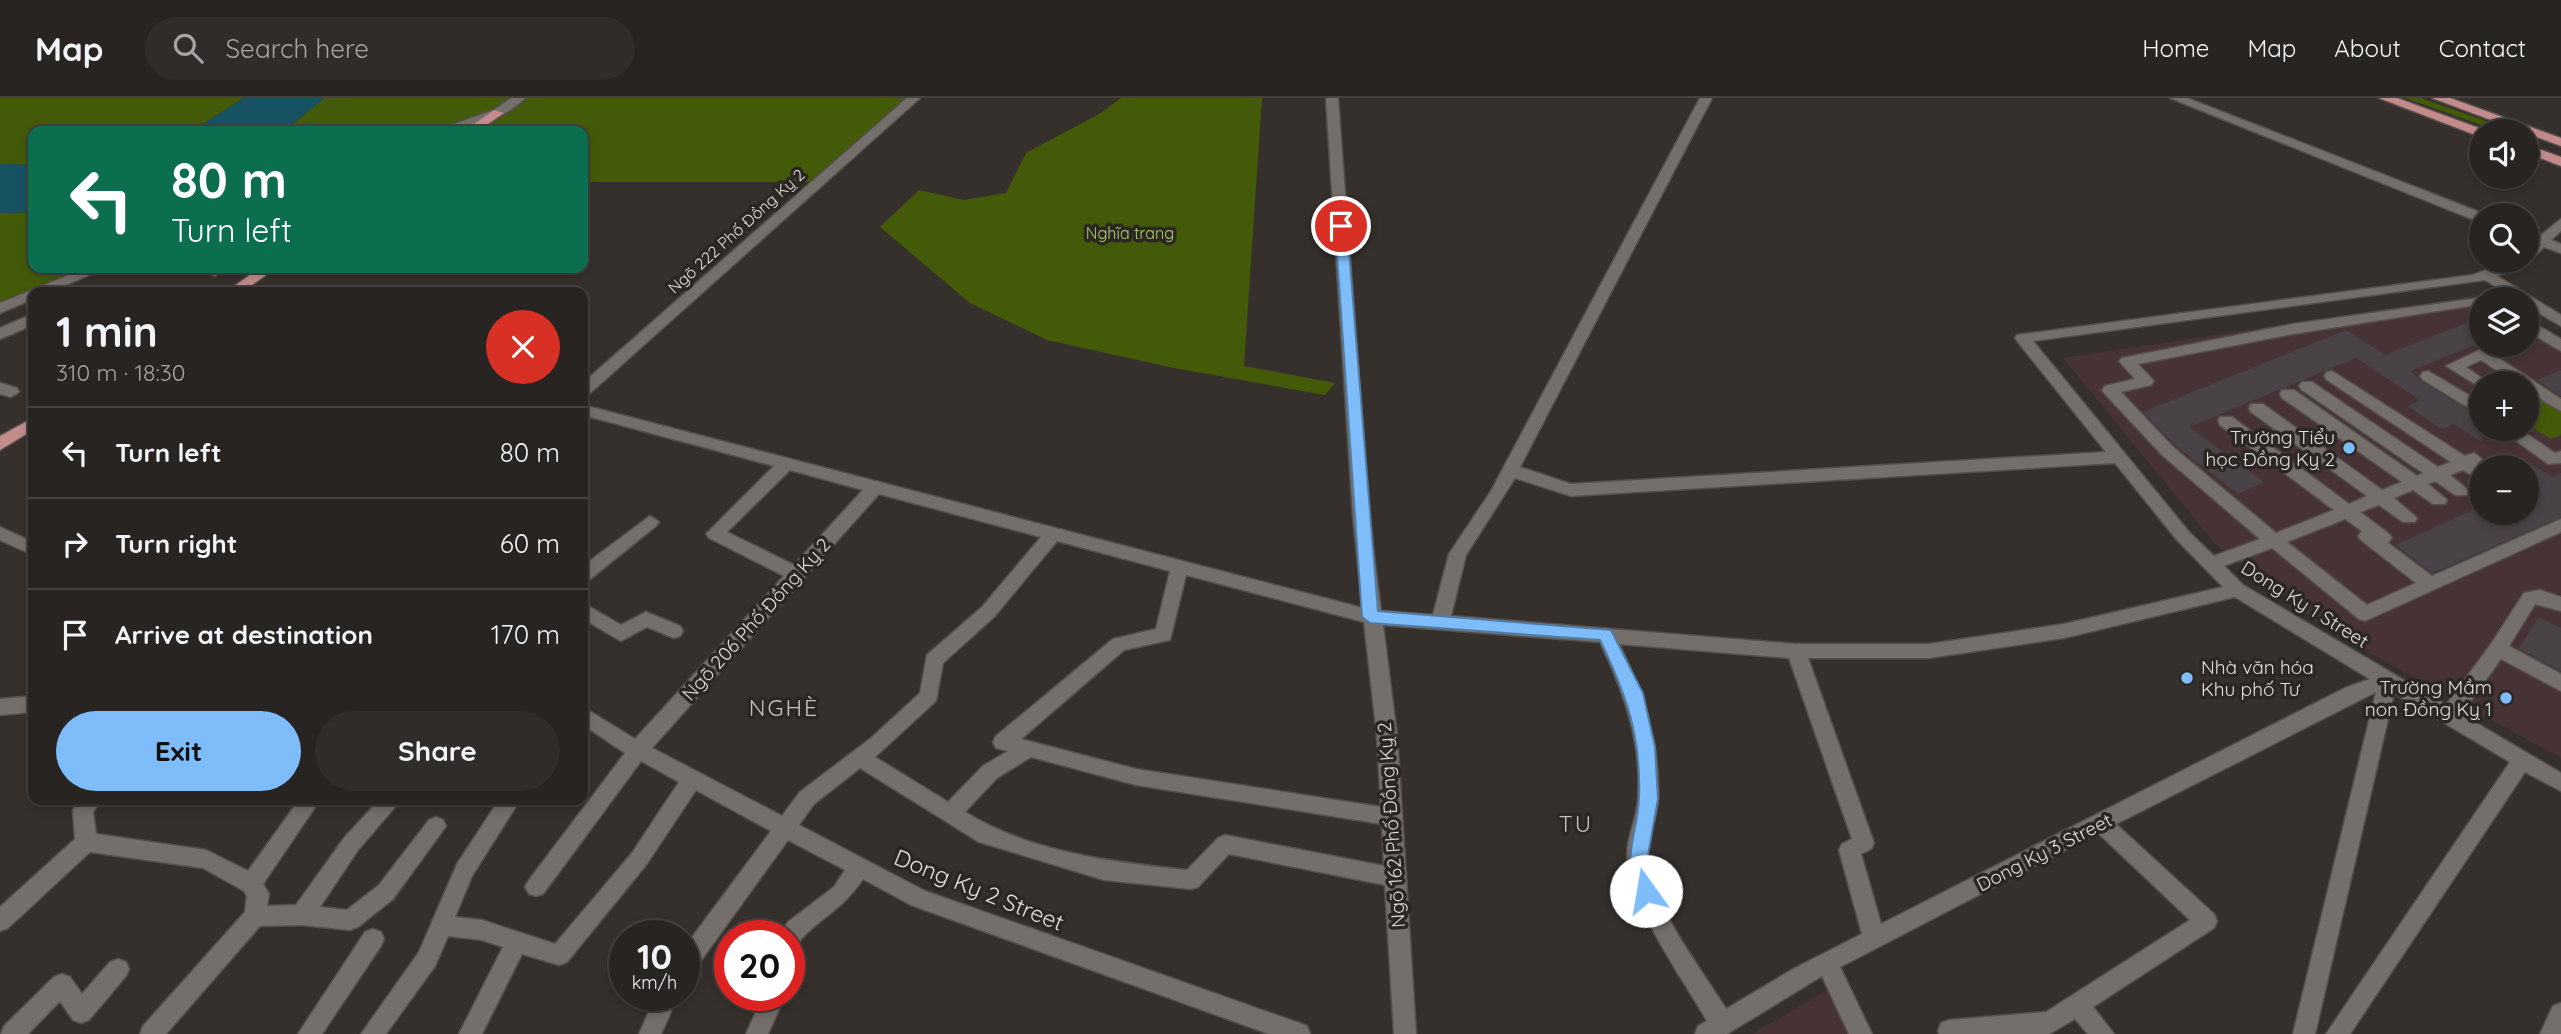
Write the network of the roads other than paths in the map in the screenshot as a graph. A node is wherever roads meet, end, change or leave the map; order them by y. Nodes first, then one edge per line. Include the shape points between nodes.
1 (519, 98) edge
2 (914, 98) edge
3 (1332, 98) edge
4 (1706, 98) edge
5 (2176, 98) edge
6 (2385, 98) edge
7 (2438, 98) edge
8 (498, 113) junction
9 (456, 126) edge
10 (478, 126) edge
11 (2469, 128) edge
12 (2561, 142) edge
13 (2539, 154) edge
14 (2561, 162) edge
15 (2469, 213) edge
16 (2561, 223) edge
17 (2539, 240) edge
18 (2543, 242) junction
19 (2539, 246) edge
20 (2561, 249) edge
21 (86, 273) edge
22 (262, 273) edge
23 (2495, 273) edge
24 (2488, 276) junction
25 (51, 287) edge
26 (240, 287) edge
27 (2505, 287) edge
28 (28, 296) edge
29 (2469, 302) edge
30 (0, 308) edge
31 (2539, 308) edge
32 (28, 321) edge
33 (2561, 321) edge
34 (0, 334) edge
35 (2539, 335) edge
36 (2561, 346) edge
37 (2475, 357) edge
38 (2487, 357) edge
39 (2469, 375) edge
40 (2332, 376) dead end
41 (2428, 376) dead end
42 (2307, 386) dead end
43 (588, 387) edge
44 (2288, 394) dead end
45 (2469, 403) edge
46 (2561, 406) edge
47 (2257, 408) dead end
48 (588, 411) edge
49 (2226, 421) dead end
50 (28, 426) edge
51 (2526, 441) edge
52 (0, 444) edge
53 (2119, 457) junction
54 (2561, 457) edge
55 (2469, 463) edge
56 (786, 464) junction
57 (2469, 467) edge
58 (1510, 470) junction
59 (2437, 474) junction
60 (2415, 483) junction
61 (874, 488) junction
62 (2460, 491) dead end
63 (2380, 498) junction
64 (2439, 500) dead end
65 (2343, 513) junction
66 (2409, 518) dead end
67 (650, 522) dead end
68 (2561, 525) edge
69 (0, 533) edge
70 (1052, 535) junction
71 (2383, 538) dead end
72 (2274, 541) junction
73 (28, 547) edge
74 (2210, 564) junction
75 (1179, 569) junction
76 (588, 571) edge
77 (796, 574) junction
78 (2430, 584) junction
79 (2237, 590) junction
80 (2561, 604) edge
81 (588, 613) edge
82 (1370, 617) junction
83 (1440, 622) junction
84 (674, 631) dead end
85 (1605, 634) junction
86 (2498, 649) junction
87 (1796, 650) junction
88 (2388, 680) junction
89 (2561, 682) edge
90 (28, 704) edge
91 (0, 707) edge
92 (2449, 716) junction
93 (588, 718) edge
94 (1028, 749) junction
95 (638, 750) junction
96 (860, 758) junction
97 (2522, 760) junction
98 (692, 779) junction
99 (2561, 783) edge
100 (87, 805) edge
101 (306, 805) edge
102 (387, 805) edge
103 (507, 805) edge
104 (950, 814) junction
105 (1392, 817) junction
106 (2101, 823) junction
107 (436, 826) dead end
108 (783, 827) junction
109 (86, 842) junction
110 (859, 867) junction
111 (1396, 878) junction
112 (251, 884) junction
113 (536, 887) dead end
114 (302, 915) junction
115 (256, 916) junction
116 (0, 921) edge
117 (805, 922) edge
118 (441, 925) junction
119 (373, 939) dead end
120 (1874, 939) junction
121 (517, 942) junction
122 (700, 944) edge
123 (1827, 963) junction
124 (118, 969) dead end
125 (2077, 1005) junction
126 (660, 1011) edge
127 (767, 1011) edge
128 (2561, 1014) edge
129 (1714, 1029) edge
130 (1950, 1031) dead end
131 (12, 1034) edge
132 (151, 1034) edge
133 (309, 1034) edge
134 (372, 1034) edge
135 (470, 1034) edge
136 (650, 1034) edge
137 (757, 1034) edge
138 (1299, 1034) edge
139 (1405, 1034) edge
140 (1861, 1034) edge
141 (2103, 1034) edge
142 (2304, 1034) edge
143 (2337, 1034) edge
144 (2551, 1034) edge

1 - 8 street
2 - 43 street, Ngõ 222 Phố Đồng Kỵ 2
3 - 82 street, Ngõ 162 Phố Đồng Kỵ 2
4 - 58 street
5 - 15 street
6 - 11 main road
7 - 12 main road
8 - 9 street
8 - 10 main road
13 - 14 main road
16 - 18 street
17 - 18 street
18 - 19 street
18 - 20 street
21 - 25 street
22 - 26 main road
23 - 24 street
24 - 27 street
24 - 53 street, Dong Ky 1 Street via 2022,338
28 - 30 street
29 - 72 street via 2127,361 2146,381 2110,390 2175,459
31 - 33 street
32 - 34 street
35 - 36 street
37 - 39 street via 2454,366
38 - 46 street
40 - 55 street
41 - 45 street
42 - 59 street
44 - 60 street
47 - 63 street
48 - 56 street
49 - 65 street
50 - 52 main road
51 - 54 street via 2554,460
53 - 58 street via 1571,490
53 - 74 street, Dong Ky 1 Street
56 - 61 street
56 - 77 street via 715,534
57 - 59 street
58 - 83 street via 1458,554
59 - 60 street
59 - 62 street
60 - 63 street
60 - 64 street
61 - 70 street
61 - 77 street, Ngõ 206 Phố Đồng Kỵ 2
63 - 65 street
63 - 66 street
65 - 71 street
65 - 72 street
65 - 78 street
67 - 76 street
68 - 78 street
69 - 73 street
70 - 75 street
70 - 96 street via 988,612 934,660 929,696
72 - 74 street
72 - 78 street via 2365,614
74 - 79 street, Dong Ky 1 Street
75 - 82 street
75 - 94 street via 1164,635 1119,644 1003,742
77 - 95 street, Ngõ 206 Phố Đồng Kỵ 2
79 - 87 street via 2064,631 1929,651
79 - 88 street, Dong Ky 1 Street
80 - 86 street via 2530,598
81 - 84 street via 621,634 646,619
82 - 83 street
82 - 105 street, Ngõ 162 Phố Đồng Kỵ 2 via 1387,736
83 - 85 street
85 - 87 street
85 - 129 street via 1634,693 1647,747 1648,799 1637,861 1646,891
86 - 89 street
86 - 92 street
87 - 120 street via 1864,843 1849,850
88 - 92 street, Dong Ky 1 Street
88 - 106 street, Dong Ky 3 Street via 2352,692
88 - 142 street
90 - 91 street
92 - 97 street, Dong Ky 1 Street
93 - 95 street, Dong Ky 2 Street
94 - 104 street via 990,772
94 - 105 street via 1136,777
95 - 98 street, Dong Ky 2 Street
95 - 113 street, Ngõ 206 Phố Đồng Kỵ 2
96 - 104 street
96 - 108 street via 807,798
97 - 99 street, Dong Ky 1 Street
97 - 143 street
98 - 108 street, Dong Ky 2 Street
98 - 121 street via 639,859 559,955
100 - 109 street via 83,810
101 - 112 street
102 - 114 street via 351,845
103 - 118 street via 464,872
104 - 111 street via 986,836 1104,872 1191,880 1225,844
105 - 111 street, Ngõ 162 Phố Đồng Kỵ 2
106 - 120 street, Dong Ky 3 Street
106 - 125 street via 2206,921
107 - 114 street via 386,892 350,920
108 - 110 street, Dong Ky 2 Street
108 - 122 street
109 - 112 street via 206,859
109 - 116 street
110 - 117 street via 841,894
110 - 138 street, Dong Ky 2 Street via 918,898
111 - 139 street, Ngõ 162 Phố Đồng Kỵ 2
112 - 115 street via 258,894
114 - 115 street
115 - 132 street
118 - 121 street via 482,930
118 - 134 street via 427,959
119 - 133 street
120 - 123 street, Dong Ky 3 Street
121 - 135 street
123 - 129 street, Dong Ky 3 Street
123 - 140 street
124 - 131 street via 81,1012 62,984
125 - 130 street via 2049,1023
125 - 141 street
126 - 136 street
127 - 137 street
128 - 144 street

